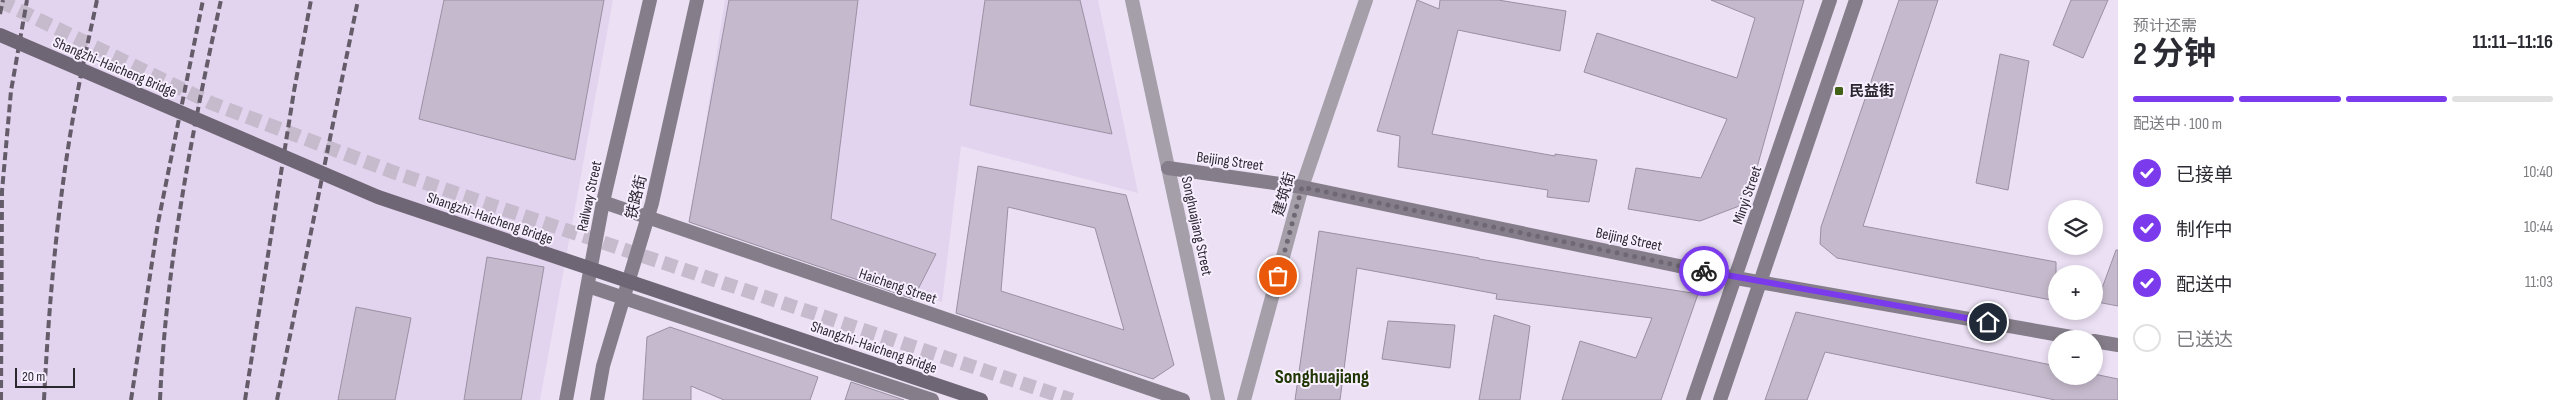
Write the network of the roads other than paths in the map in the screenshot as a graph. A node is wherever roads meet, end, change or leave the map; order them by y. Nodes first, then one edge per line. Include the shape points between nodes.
1 (650, 0) edge
2 (697, 0) edge
3 (1132, 0) edge
4 (1366, 0) edge
5 (1830, 0) edge
6 (1856, 0) edge
7 (0, 35) edge
8 (1168, 168) junction
9 (1302, 187) junction
10 (603, 202) junction
11 (648, 218) junction
12 (1736, 278) junction
13 (1760, 282) junction
14 (588, 286) junction
15 (624, 298) junction
16 (2048, 333) edge
17 (2103, 342) edge
18 (2118, 345) edge
19 (566, 400) edge
20 (597, 400) edge
21 (932, 400) edge
22 (981, 400) edge
23 (1183, 400) edge
24 (1218, 400) edge
25 (1244, 400) edge
26 (1694, 400) edge
27 (1720, 400) edge

1 - 10 main road, Railway Street
2 - 11 main road, 铁路街
3 - 8 street, Songhuajiang Street
4 - 9 street, 建筑街
5 - 12 main road, Minyi Street
6 - 13 main road
7 - 22 main road, Shangzhi-Haicheng Bridge, bridge via 378,197
8 - 9 main road, Beijing Street
8 - 24 street, Songhuajiang Street
9 - 12 main road, Beijing Street
9 - 25 street, 建筑街
10 - 11 main road, Haicheng Street
10 - 14 main road, Railway Street
11 - 15 main road, 铁路街
11 - 23 main road, Haicheng Street
12 - 13 main road, Beijing Street
12 - 26 main road, Minyi Street
13 - 16 main road, Beijing Street
13 - 27 main road
14 - 15 main road
14 - 19 main road, Railway Street
15 - 20 main road, 铁路街 via 603,366
15 - 21 main road
17 - 18 main road

